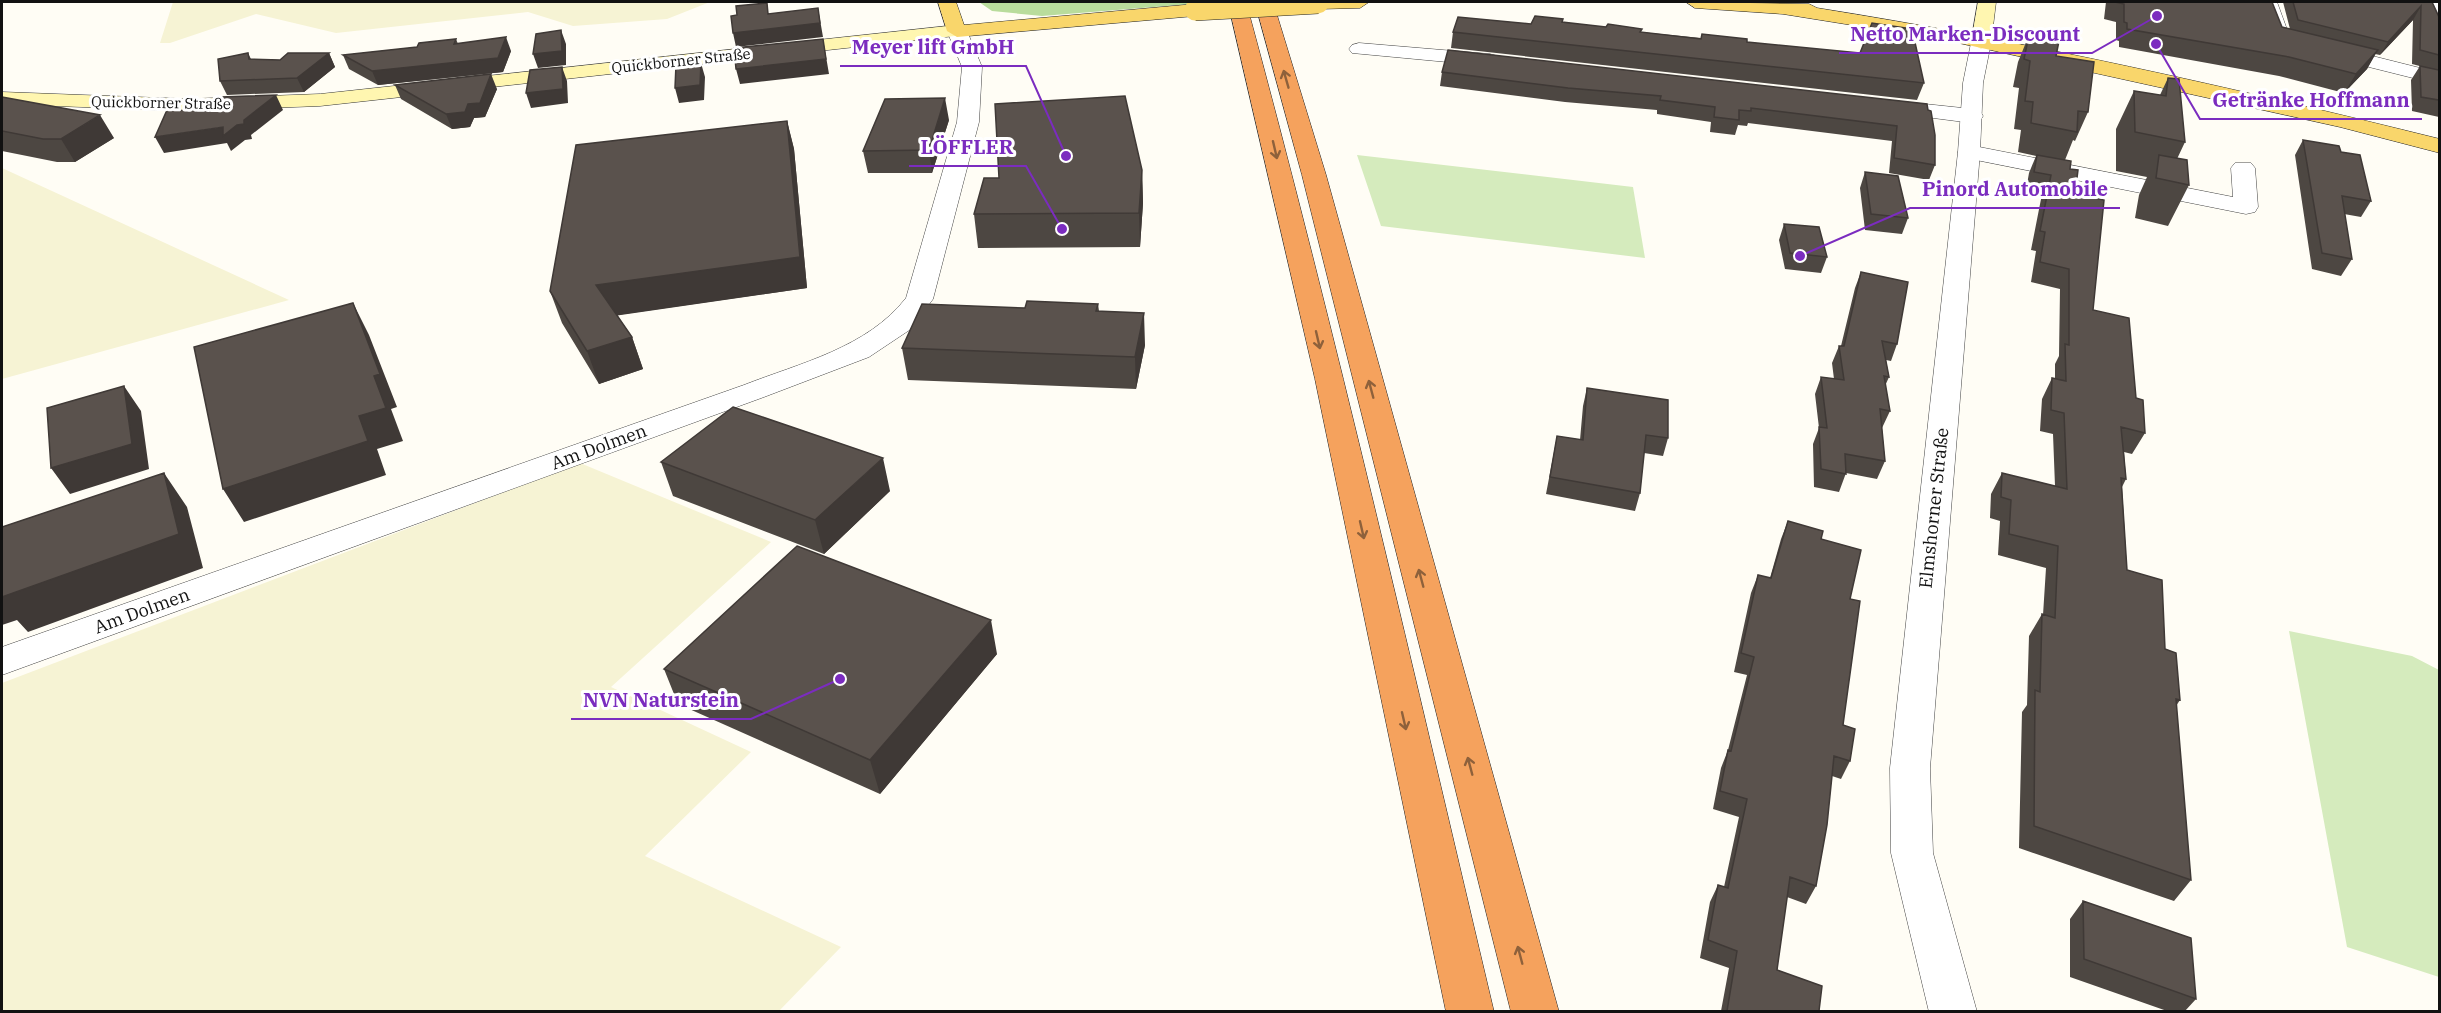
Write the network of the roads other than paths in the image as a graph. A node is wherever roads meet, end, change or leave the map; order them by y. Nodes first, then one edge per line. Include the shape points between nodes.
1 (947, 2) edge
2 (1237, 2) edge
3 (1264, 2) edge
4 (1360, 2) edge
5 (1695, 2) edge
6 (1987, 2) edge
7 (2268, 2) edge
8 (2400, 2) edge
9 (1318, 3) edge
10 (1736, 3) edge
11 (2427, 6) edge
12 (957, 31) junction
13 (1982, 38) junction
14 (1359, 49) dead end
15 (1514, 62) edge
16 (2429, 76) edge
17 (2, 98) edge
18 (1870, 104) edge
19 (1972, 116) junction
20 (2439, 146) edge
21 (1969, 152) junction
22 (2242, 168) dead end
23 (2, 661) edge
24 (1470, 1011) edge
25 (1535, 1011) edge
26 (1953, 1011) edge

1 - 12 main road
2 -> 24 highway via 1306,286
25 -> 3 highway via 1317,186
4 - 9 main road, Quickborner Straße
5 - 10 main road
6 - 13 main road, Elmshorner Straße
7 - 16 street via 2281,49
8 - 11 street
9 - 12 main road, Quickborner Straße, bridge
10 - 13 main road
12 - 17 main road, Quickborner Straße via 320,100 189,105
12 - 23 street, Am Dolmen via 972,67 968,122 919,299 893,329 859,351 764,387
13 - 19 street, Elmshorner Straße via 1973,83
13 - 20 main road
14 - 15 street
18 - 19 street
19 - 21 street, Elmshorner Straße
21 - 22 street via 2246,207
21 - 26 street, Elmshorner Straße via 1910,768 1912,853

